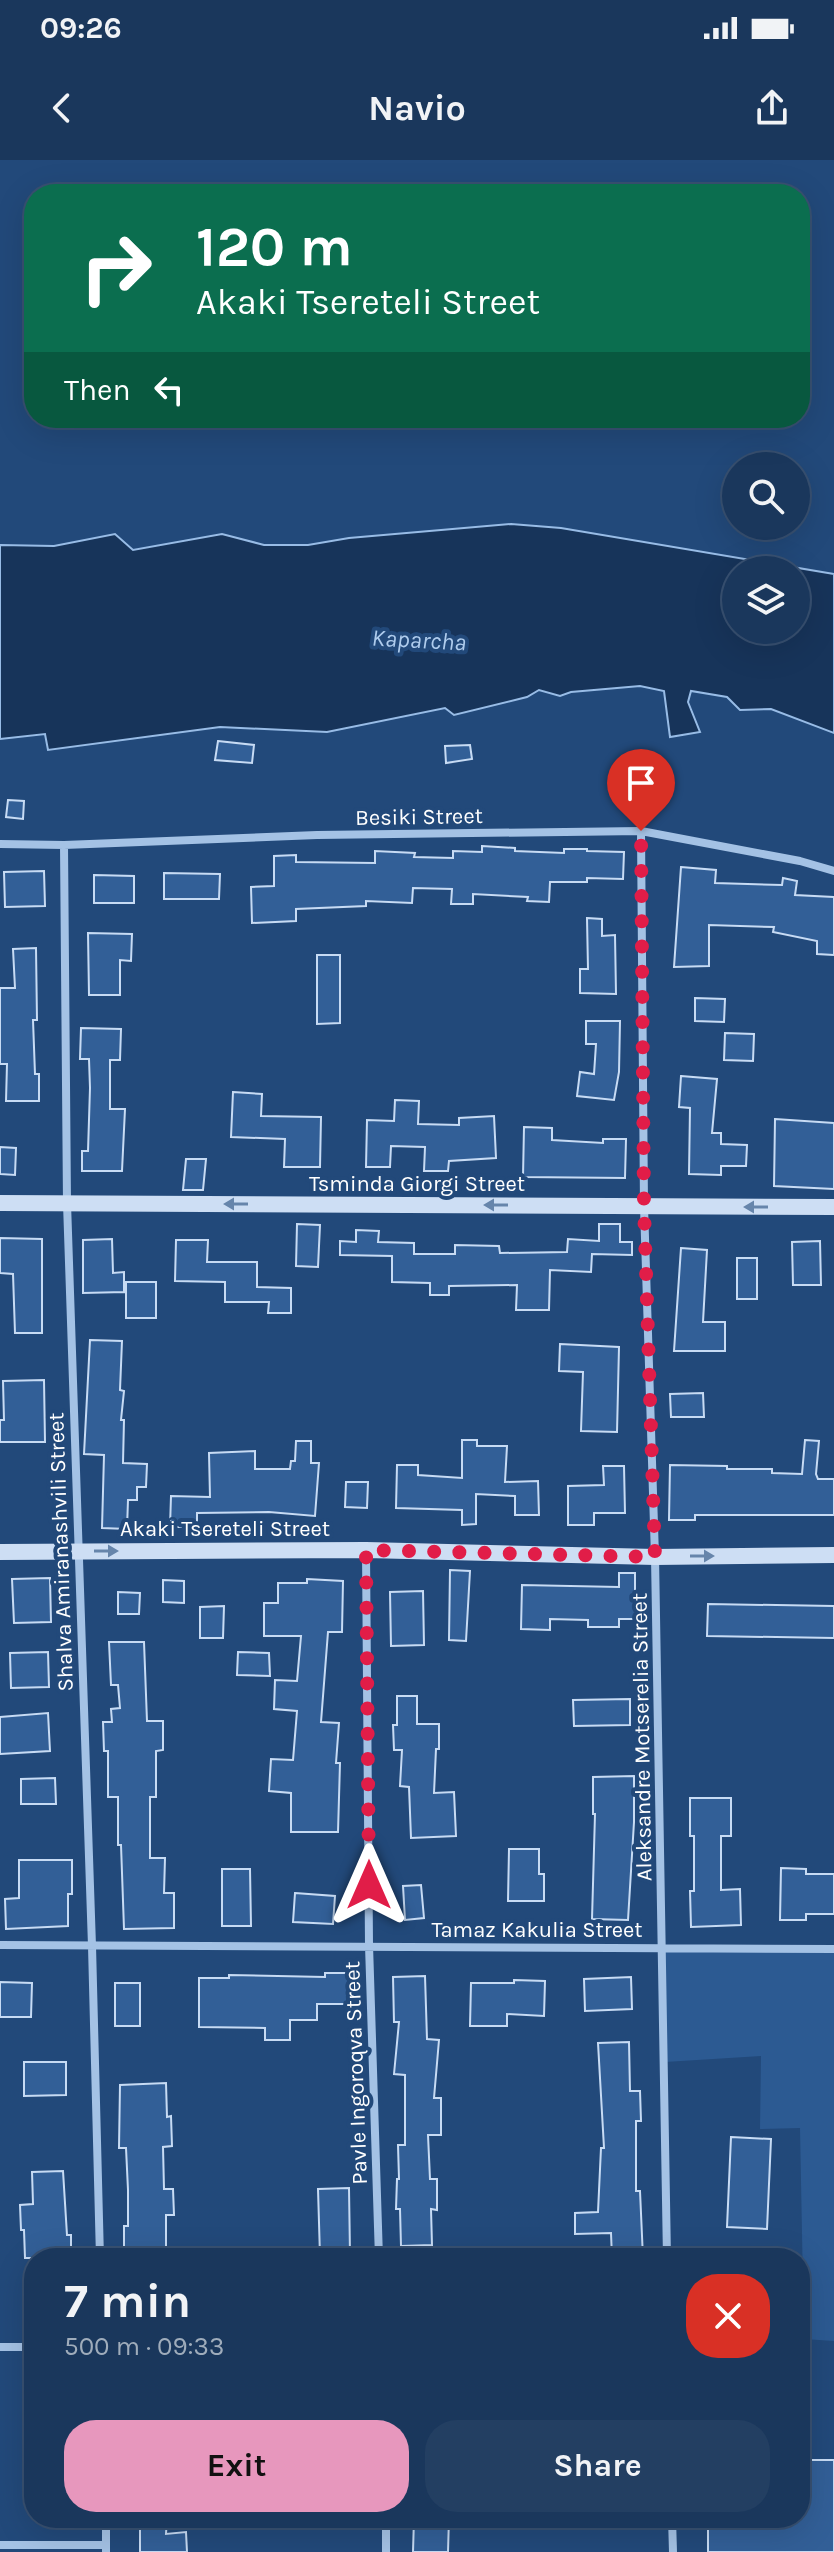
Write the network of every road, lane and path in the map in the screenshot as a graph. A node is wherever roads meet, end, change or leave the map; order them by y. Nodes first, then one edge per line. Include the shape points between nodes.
1 (641, 831) junction
2 (0, 844) edge
3 (64, 845) junction
4 (834, 871) edge
5 (0, 1203) edge
6 (67, 1203) junction
7 (644, 1206) junction
8 (834, 1207) edge
9 (366, 1550) junction
10 (78, 1551) junction
11 (0, 1552) edge
12 (834, 1555) edge
13 (655, 1557) junction
14 (0, 1945) edge
15 (369, 1945) junction
16 (92, 1946) junction
17 (663, 1948) junction
18 (834, 1949) edge
19 (100, 2248) edge
20 (379, 2248) edge
21 (667, 2248) edge
22 (0, 2347) edge
23 (24, 2347) edge
24 (106, 2528) edge
25 (386, 2528) edge
26 (672, 2528) edge
27 (0, 2545) edge
28 (106, 2549) edge
29 (386, 2552) edge
30 (673, 2552) edge

1 - 3 street, Besiki Street
1 - 4 street, Besiki Street
1 - 7 street, Aleksandre Motserelia Street
2 - 3 street, Besiki Street
3 - 6 street, Shalva Amiranashvili Street
5 - 6 main road, Tsminda Giorgi Street
7 -> 6 main road, Tsminda Giorgi Street
6 - 10 street, Shalva Amiranashvili Street
8 -> 7 main road, Tsminda Giorgi Street
7 - 13 street, Aleksandre Motserelia Street
10 -> 9 main road, Akaki Tsereteli Street
9 - 13 main road, Akaki Tsereteli Street
9 - 15 street, Pavle Ingoroqva Street
10 - 11 main road, Akaki Tsereteli Street
10 - 16 street, Shalva Amiranashvili Street
13 -> 12 main road, Akaki Tsereteli Street
13 - 17 street, Aleksandre Motserelia Street
14 - 16 street, Tamaz Kakulia Street
15 - 16 street, Tamaz Kakulia Street
15 - 17 street, Tamaz Kakulia Street
15 - 20 street, Pavle Ingoroqva Street
16 - 19 street, Shalva Amiranashvili Street
17 - 18 street, Tamaz Kakulia Street
17 - 21 street, Aleksandre Motserelia Street
22 - 23 street
24 - 28 street
25 - 29 street
26 - 30 street
27 - 28 street

